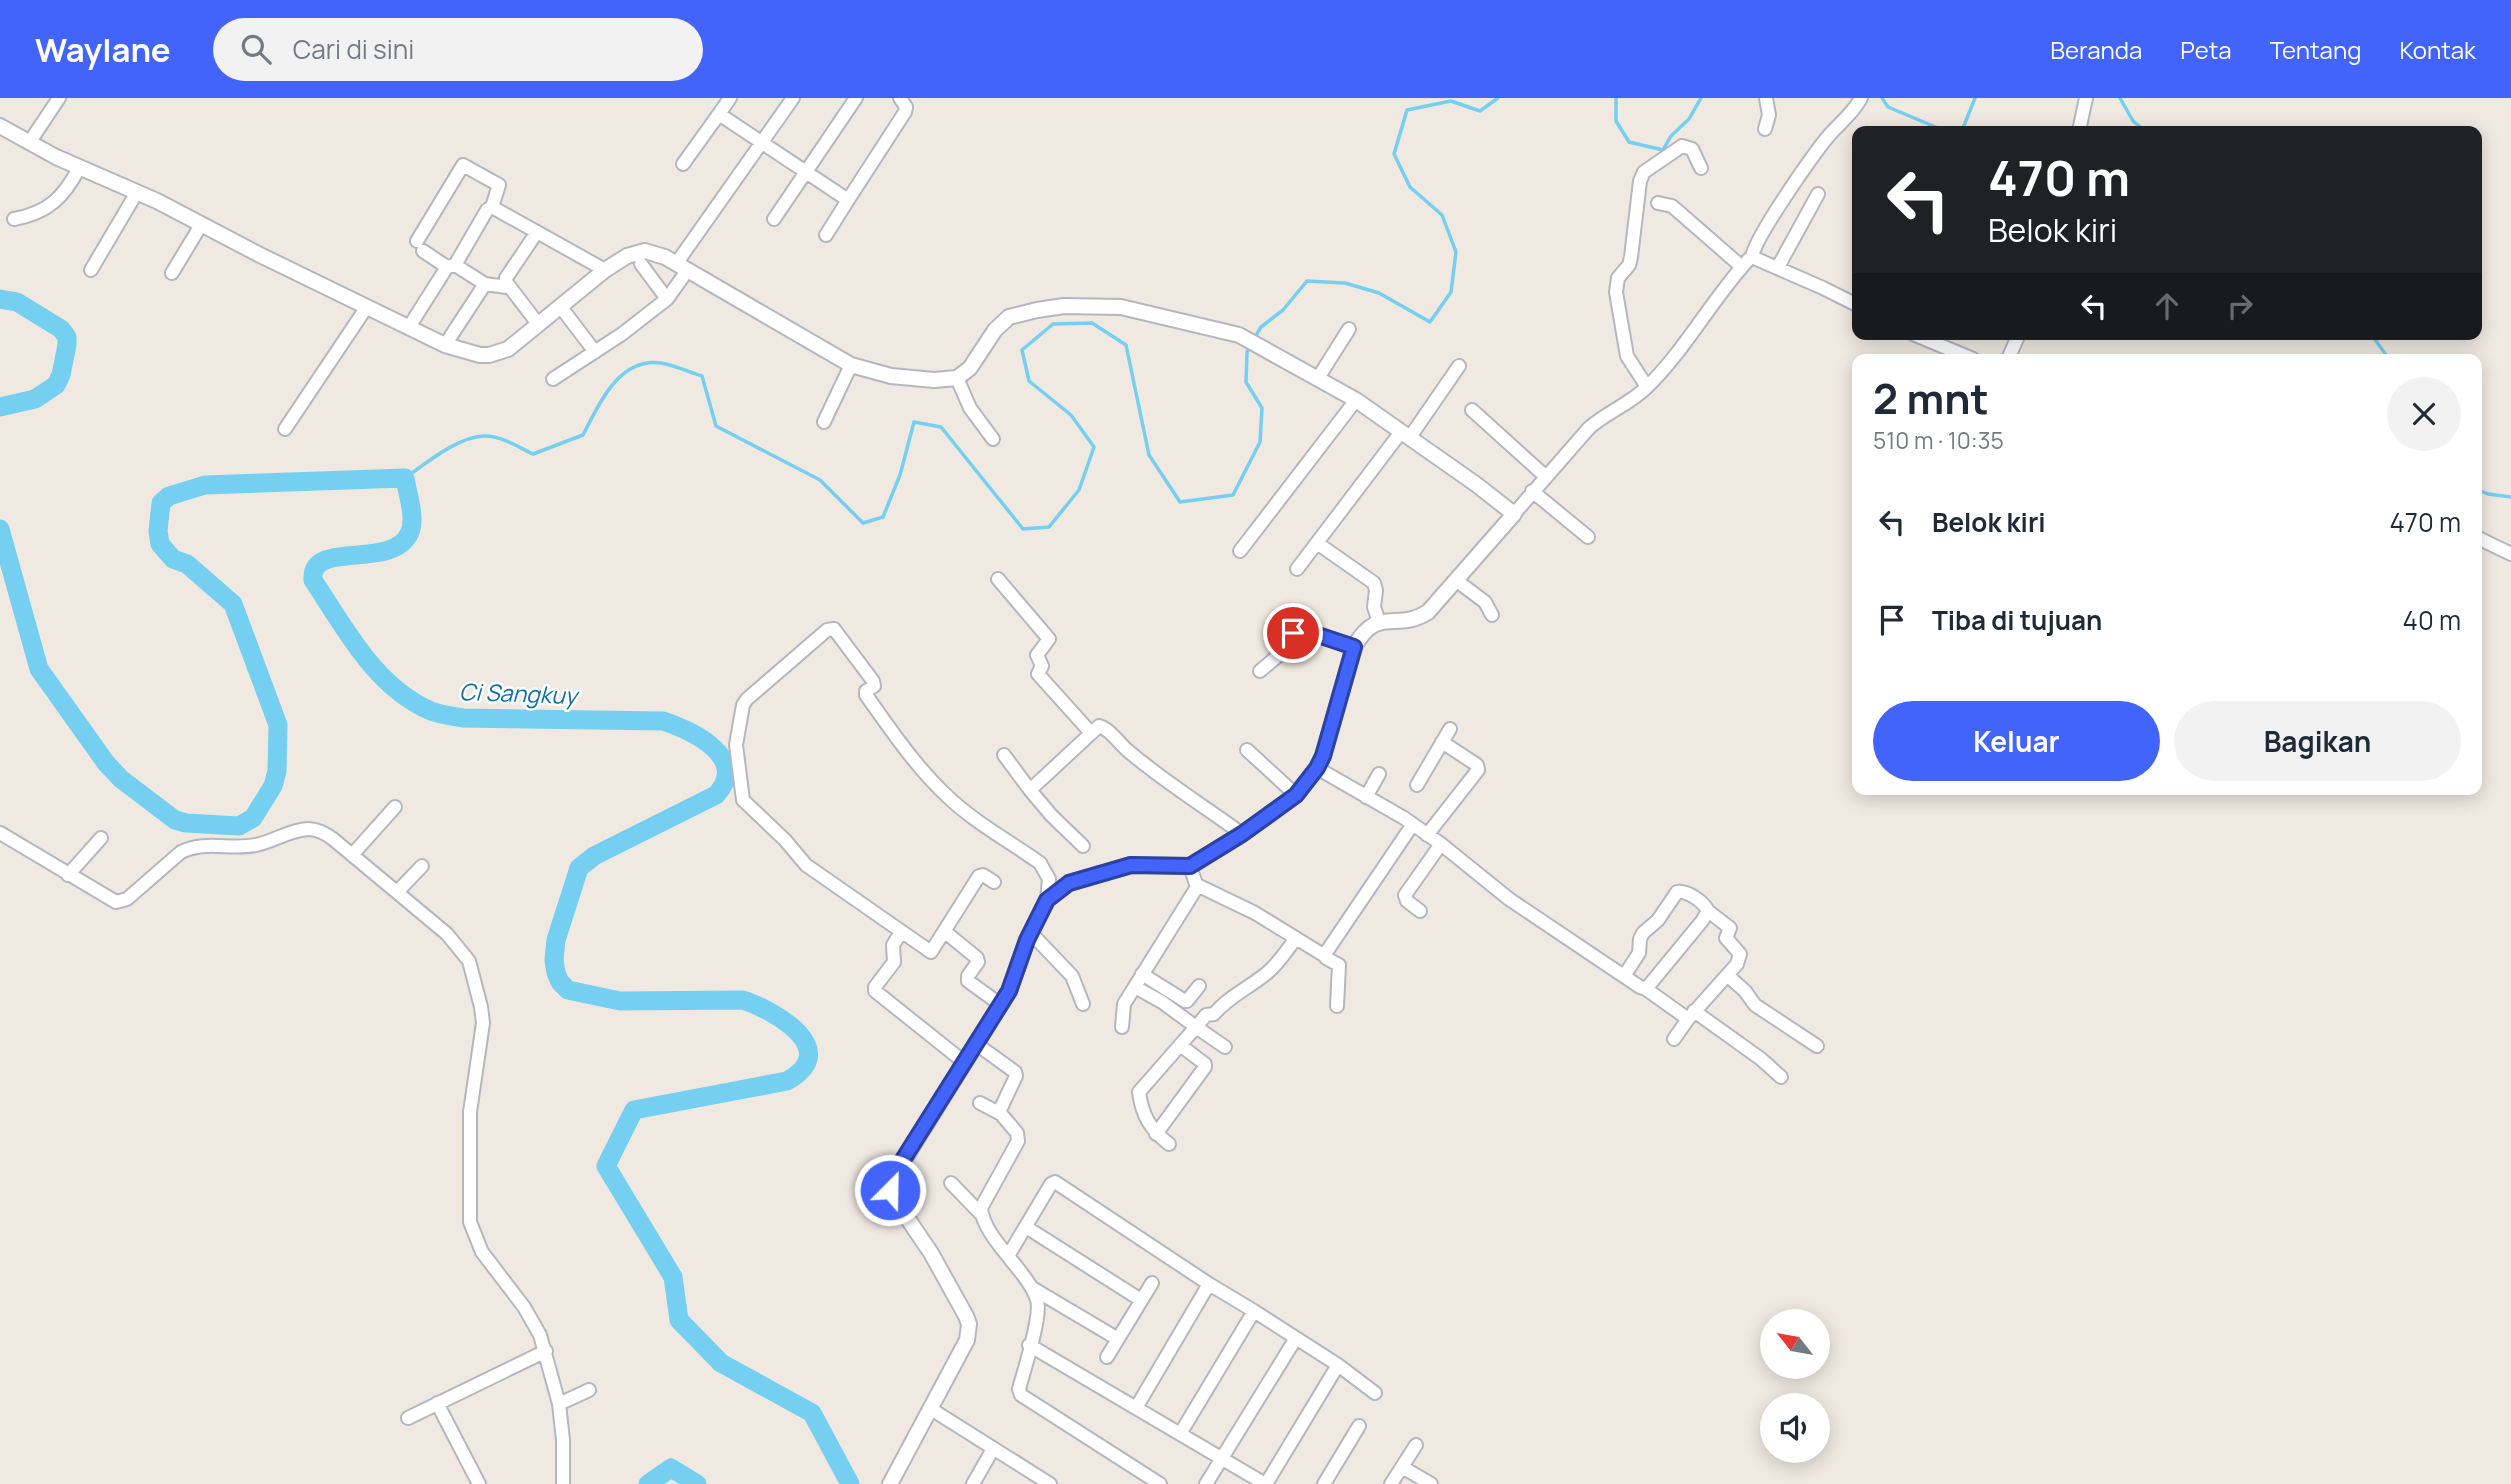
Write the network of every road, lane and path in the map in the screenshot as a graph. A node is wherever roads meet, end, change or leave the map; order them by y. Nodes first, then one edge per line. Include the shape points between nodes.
1 (59, 98) edge
2 (730, 98) edge
3 (793, 98) edge
4 (856, 98) edge
5 (900, 98) edge
6 (1766, 98) edge
7 (1861, 98) edge
8 (2086, 98) edge
9 (719, 114) junction
10 (0, 126) edge
11 (2080, 126) edge
12 (1765, 129) dead end
13 (764, 142) junction
14 (29, 143) junction
15 (683, 164) dead end
16 (79, 168) junction
17 (1701, 168) dead end
18 (805, 173) junction
19 (137, 192) junction
20 (1818, 194) dead end
21 (848, 200) junction
22 (1658, 203) dead end
23 (492, 207) junction
24 (14, 219) dead end
25 (774, 219) dead end
26 (201, 225) junction
27 (537, 232) junction
28 (826, 234) dead end
29 (1752, 257) junction
30 (641, 264) dead end
31 (451, 266) junction
32 (681, 267) junction
33 (1742, 267) junction
34 (1778, 267) junction
35 (91, 270) dead end
36 (605, 270) junction
37 (172, 273) dead end
38 (485, 284) junction
39 (507, 287) junction
40 (667, 299) junction
41 (1852, 303) edge
42 (560, 306) junction
43 (366, 307) junction
44 (538, 324) junction
45 (409, 327) junction
46 (1349, 329) dead end
47 (1927, 340) edge
48 (445, 345) junction
49 (595, 352) junction
50 (1961, 354) edge
51 (851, 365) junction
52 (1459, 366) dead end
53 (957, 378) junction
54 (1318, 378) junction
55 (553, 379) dead end
56 (1647, 387) junction
57 (1356, 400) junction
58 (1472, 411) dead end
59 (824, 422) dead end
60 (285, 429) dead end
61 (1406, 434) junction
62 (993, 439) dead end
63 (1545, 476) junction
64 (1532, 491) junction
65 (1514, 514) junction
66 (1588, 537) dead end
67 (2482, 540) edge
68 (1317, 543) junction
69 (1240, 551) dead end
70 (2511, 554) edge
71 (1297, 569) dead end
72 (998, 579) dead end
73 (1457, 581) junction
74 (1492, 615) dead end
75 (1376, 623) junction
76 (1354, 647) junction
77 (1261, 671) dead end
78 (1450, 729) dead end
79 (1091, 733) junction
80 (1442, 742) junction
81 (1247, 750) dead end
82 (1004, 755) dead end
83 (1317, 768) junction
84 (1379, 774) dead end
85 (1417, 785) dead end
86 (1030, 790) junction
87 (1296, 795) junction
88 (1366, 797) junction
89 (395, 807) dead end
90 (1413, 824) junction
91 (0, 834) edge
92 (1242, 834) junction
93 (1427, 835) junction
94 (101, 838) dead end
95 (1441, 844) junction
96 (1083, 846) dead end
97 (352, 855) junction
98 (422, 866) dead end
99 (1190, 866) junction
100 (68, 875) junction
101 (994, 882) dead end
102 (1197, 885) junction
103 (398, 891) junction
104 (1047, 900) junction
105 (1420, 911) dead end
106 (1708, 911) junction
107 (944, 931) junction
108 (901, 932) junction
109 (1030, 932) junction
110 (1296, 938) junction
111 (1325, 956) junction
112 (1142, 974) junction
113 (1727, 975) junction
114 (1624, 976) junction
115 (1199, 986) dead end
116 (1135, 987) junction
117 (1646, 989) junction
118 (1083, 1004) dead end
119 (1001, 1005) junction
120 (1337, 1006) dead end
121 (1691, 1015) junction
122 (1122, 1027) dead end
123 (1196, 1027) junction
124 (1674, 1039) dead end
125 (975, 1043) junction
126 (1180, 1045) junction
127 (1817, 1046) dead end
128 (1225, 1047) dead end
129 (964, 1062) junction
130 (1781, 1077) dead end
131 (980, 1103) dead end
132 (1001, 1114) junction
133 (1156, 1134) junction
134 (1169, 1144) dead end
135 (951, 1183) dead end
136 (981, 1214) junction
137 (1026, 1227) junction
138 (1007, 1256) junction
139 (1152, 1283) dead end
140 (1209, 1284) junction
141 (1031, 1288) junction
142 (1141, 1300) junction
143 (1254, 1311) junction
144 (1296, 1338) junction
145 (1118, 1339) junction
146 (1029, 1345) junction
147 (546, 1351) junction
148 (1107, 1357) dead end
149 (1338, 1365) junction
150 (589, 1390) dead end
151 (1375, 1392) dead end
152 (437, 1403) junction
153 (559, 1404) junction
154 (1136, 1408) junction
155 (931, 1409) junction
156 (408, 1418) dead end
157 (1359, 1426) dead end
158 (1180, 1434) junction
159 (1416, 1445) dead end
160 (993, 1449) junction
161 (1222, 1458) junction
162 (1402, 1467) junction
163 (479, 1484) edge
164 (563, 1484) edge
165 (890, 1484) edge
166 (973, 1484) edge
167 (1050, 1484) edge
168 (1160, 1484) edge
169 (1206, 1484) edge
170 (1266, 1484) edge
171 (1324, 1484) edge
172 (1391, 1484) edge
173 (1431, 1484) edge

1 - 14 street
2 - 9 street
3 - 13 street
4 - 18 street
5 - 21 street via 905,112
6 - 12 street via 1769,115
7 - 29 street via 1827,137
8 - 11 street
9 - 13 street
9 - 15 street
10 - 14 street
13 - 18 street
13 - 32 street
14 - 16 street
16 - 19 street
16 - 24 street via 64,194 37,212
17 - 56 street via 1692,149 1682,146 1644,172 1640,181 1631,257 1618,278 1616,292 1627,356
18 - 21 street
18 - 25 street
19 - 26 street
19 - 35 street
20 - 34 street
21 - 28 street
22 - 33 street via 1672,206
23 - 27 street
23 - 31 street
23 - 31 street via 499,185 463,165 420,246
26 - 37 street
26 - 43 street
27 - 36 street
27 - 39 street via 506,278
29 - 33 street
29 - 34 street
30 - 40 street
31 - 38 street
31 - 45 street
32 - 36 street via 645,251
32 - 40 street
32 - 51 street
33 - 56 street
34 - 41 street
36 - 42 street
38 - 39 street
38 - 48 street
39 - 44 street
40 - 49 street
42 - 44 street
42 - 49 street
43 - 45 street
43 - 60 street
44 - 48 street via 508,349 489,355
45 - 48 street
46 - 54 street
47 - 50 street
49 - 55 street
51 - 53 street via 891,376
51 - 59 street
52 - 61 street
53 - 54 street via 970,368 1002,323 1017,314 1091,305 1121,307 1239,335
53 - 62 street via 970,408
54 - 57 street
56 - 63 street via 1589,428
57 - 61 street
57 - 69 street
58 - 63 street
61 - 65 street
61 - 68 street
63 - 64 street
64 - 65 street
64 - 66 street
65 - 73 street
67 - 70 street
68 - 71 street
68 - 75 street via 1374,583
72 - 79 street via 1048,637 1037,656 1042,666 1038,674
73 - 74 street via 1485,602
73 - 75 street via 1421,617
75 - 76 street via 1362,632
76 - 77 street via 1318,635 1293,633
76 - 83 street
78 - 80 street
79 - 86 street
79 - 92 street via 1099,726 1106,729 1164,779
80 - 85 street
80 - 93 street via 1478,770
81 - 87 street
82 - 86 street
83 - 87 street
83 - 88 street
84 - 88 street
86 - 96 street
87 - 92 street
88 - 90 street
89 - 97 street
90 - 93 street
90 - 111 street
91 - 100 street
92 - 99 street
93 - 95 street
94 - 100 street
95 - 105 street via 1405,895
95 - 114 street via 1509,899
97 - 100 street via 325,833 312,829 296,830 257,845 190,847 122,902
97 - 103 street
98 - 103 street
99 - 102 street
99 - 104 street via 1131,865 1069,883
101 - 107 street via 979,876
102 - 110 street
102 - 112 street
103 - 147 street via 447,934 468,961 483,1023 470,1112 470,1222 482,1252 529,1315
104 - 108 street via 1049,882 1040,863 952,801 917,765 866,695 873,681 838,632 829,628 743,705 736,745 743,800 806,865
104 - 109 street
106 - 113 street via 1730,928 1726,939 1741,957
106 - 114 street via 1679,890 1643,933 1639,953
106 - 117 street
107 - 108 street via 931,952
107 - 119 street via 978,960 968,981
108 - 129 street via 893,945 894,962 875,991
109 - 118 street via 1072,976
109 - 119 street
110 - 111 street
110 - 123 street via 1267,973 1228,998
111 - 120 street via 1339,965
112 - 115 street via 1185,1001
112 - 116 street
113 - 121 street
113 - 127 street via 1755,1005
114 - 117 street
116 - 122 street via 1124,1004
116 - 123 street
117 - 121 street
119 - 125 street
121 - 124 street
121 - 130 street
123 - 126 street
123 - 128 street
125 - 129 street
125 - 132 street via 1015,1072 1016,1081
126 - 133 street via 1139,1092 1146,1121
126 - 133 street via 1205,1067
129 - 155 street via 890,1184 893,1197 932,1253 969,1324 967,1340
131 - 132 street
132 - 136 street via 1018,1141 982,1204
133 - 134 street
135 - 136 street
136 - 138 street
137 - 138 street
137 - 140 street via 1055,1182
137 - 142 street
138 - 141 street
139 - 142 street
140 - 143 street
140 - 154 street
141 - 145 street
141 - 146 street via 1038,1310
142 - 145 street
143 - 144 street
143 - 158 street
144 - 149 street
144 - 161 street
145 - 148 street
146 - 154 street
146 - 168 street via 1021,1395
147 - 152 street
147 - 153 street
149 - 151 street
149 - 170 street
150 - 153 street
152 - 156 street
152 - 163 street
153 - 164 street
154 - 158 street
155 - 160 street
155 - 165 street
157 - 171 street
158 - 161 street
159 - 162 street
160 - 166 street
160 - 167 street
161 - 169 street
161 - 170 street
162 - 172 street
162 - 173 street

